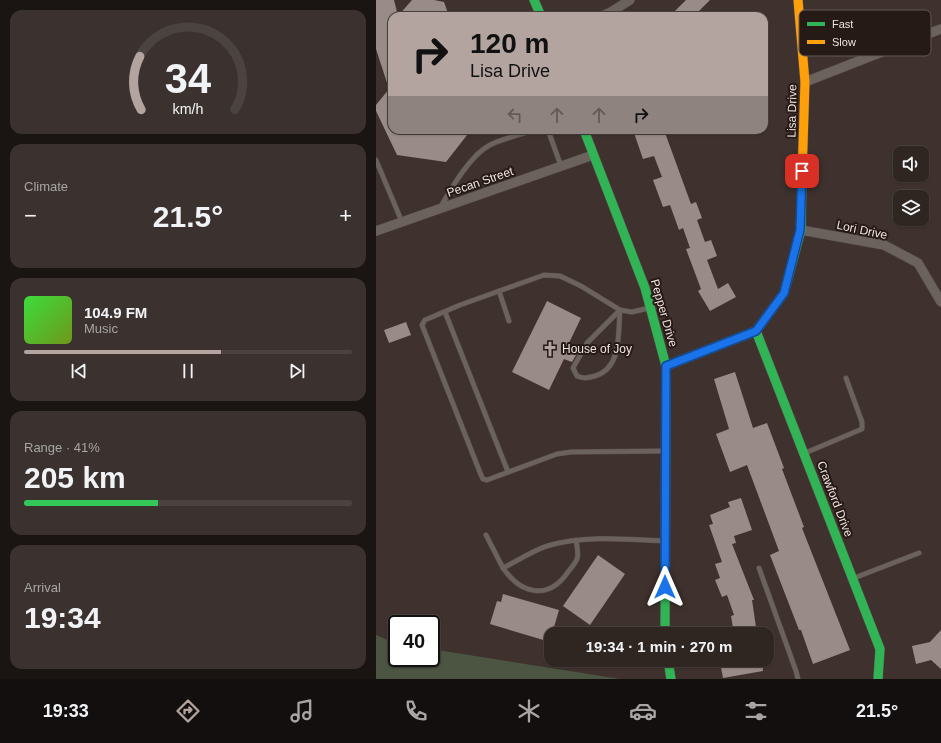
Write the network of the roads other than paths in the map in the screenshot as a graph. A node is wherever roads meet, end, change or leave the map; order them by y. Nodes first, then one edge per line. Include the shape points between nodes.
1 (534, 0) edge
2 (630, 0) edge
3 (798, 0) edge
4 (539, 12) edge
5 (611, 12) edge
6 (799, 12) edge
7 (941, 29) edge
8 (931, 33) edge
9 (803, 56) edge
10 (872, 56) edge
11 (805, 82) junction
12 (522, 134) edge
13 (549, 134) edge
14 (585, 134) edge
15 (593, 155) junction
16 (376, 160) edge
17 (561, 166) junction
18 (439, 209) junction
19 (402, 222) junction
20 (800, 230) junction
21 (376, 231) edge
22 (499, 291) junction
23 (941, 302) edge
24 (650, 308) junction
25 (620, 310) junction
26 (445, 312) junction
27 (508, 320) dead end
28 (756, 331) junction
29 (666, 366) junction
30 (846, 378) dead end
31 (666, 451) junction
32 (804, 454) junction
33 (508, 472) junction
34 (486, 535) dead end
35 (576, 540) junction
36 (666, 541) junction
37 (919, 553) dead end
38 (503, 568) junction
39 (759, 568) dead end
40 (853, 579) junction
41 (665, 627) edge
42 (669, 667) edge
43 (671, 679) edge
44 (798, 679) edge
45 (878, 679) edge

1 - 4 street
2 - 5 street
3 - 6 street, Lisa Drive
7 - 8 street
9 - 11 street, Lisa Drive
10 - 11 street
11 - 20 street, Lisa Drive
12 - 18 lane via 497,142 475,157
13 - 17 lane
14 - 15 street, Pepper Drive
15 - 17 street, Pecan Street
15 - 24 street, Pepper Drive via 645,288
16 - 19 lane
17 - 18 street, Pecan Street
18 - 19 street, Pecan Street
19 - 21 street, Pecan Street
20 - 23 street, Lori Drive via 884,245 918,263
20 - 28 street, Lisa Drive via 784,293
22 - 25 lane via 553,274 581,286
22 - 26 lane
22 - 27 lane
24 - 25 lane via 632,312
24 - 29 street, Pepper Drive
25 - 25 lane via 587,343 573,368 577,376 585,379 599,375 614,361
26 - 33 lane
26 - 33 lane via 425,320 422,325 481,475 487,480
28 - 29 street
28 - 32 street, Crawford Drive
29 - 31 street, Pepper Drive
30 - 32 lane via 862,422 862,429
31 - 33 lane via 571,452 557,454
31 - 36 street, Pepper Drive
32 - 40 street, Crawford Drive
34 - 38 lane
35 - 36 lane
35 - 38 lane via 546,547
35 - 38 lane via 577,558 565,578 557,586 547,590 535,591 516,584
36 - 41 street, Pepper Drive
37 - 40 lane
39 - 44 lane
40 - 45 street, Crawford Drive via 880,649
42 - 43 street

